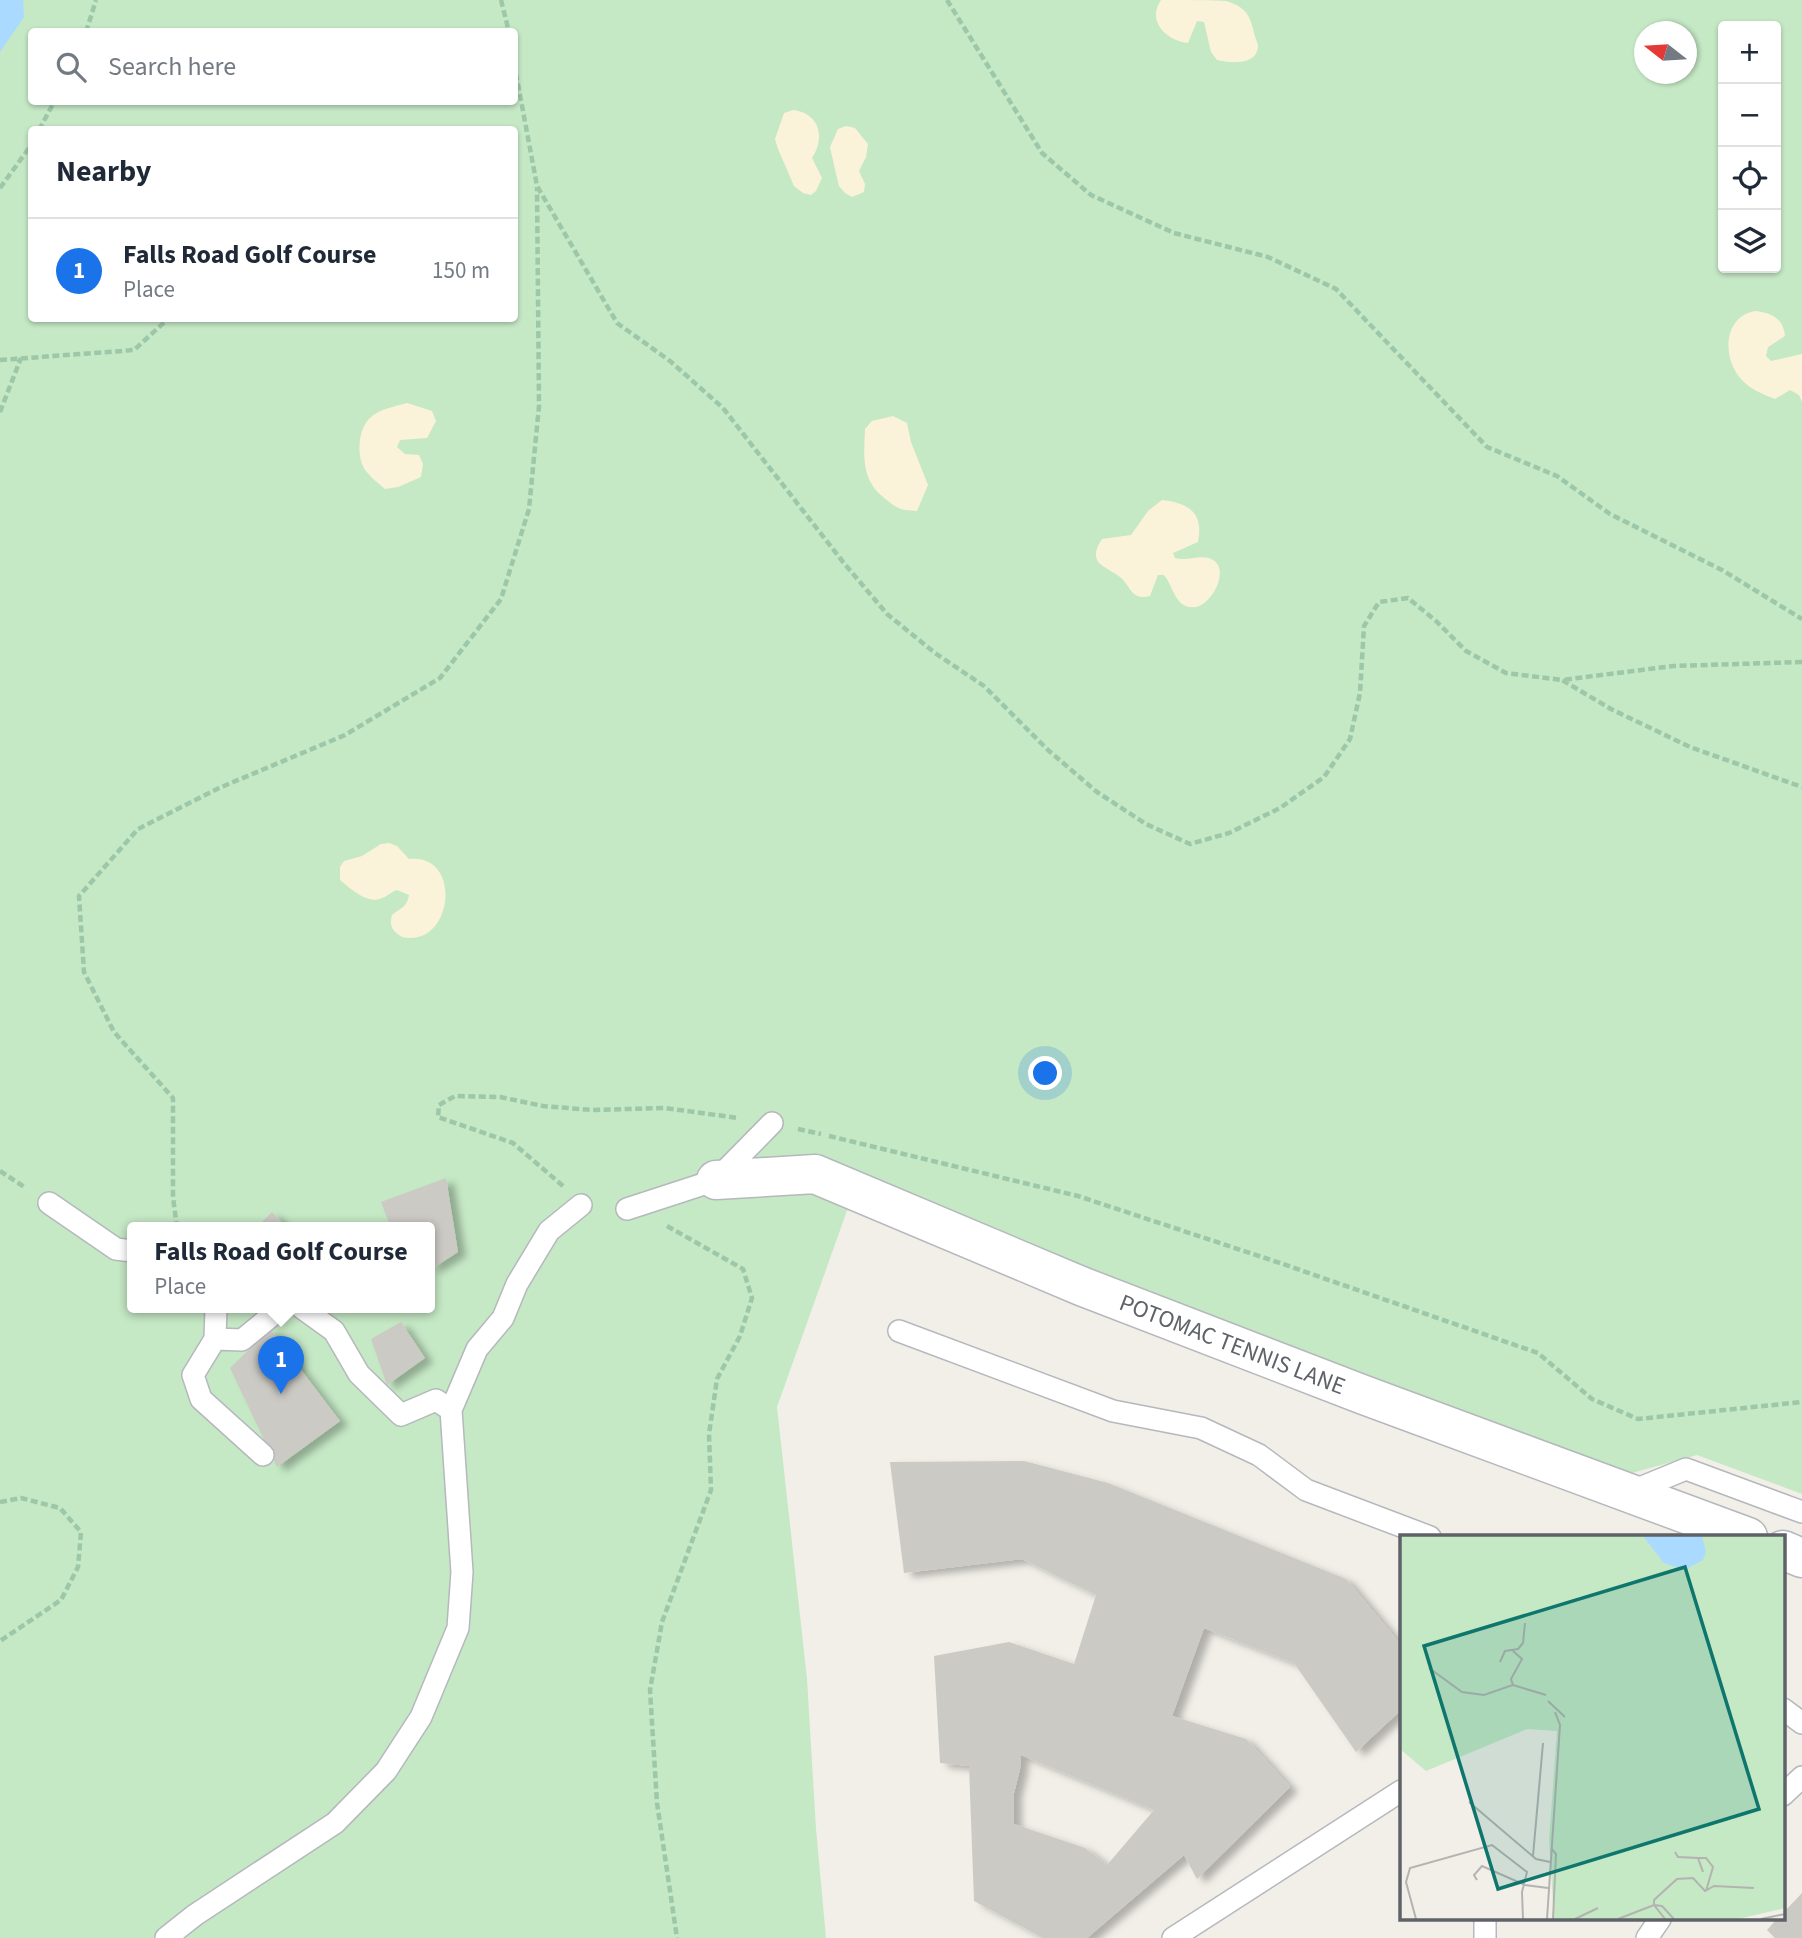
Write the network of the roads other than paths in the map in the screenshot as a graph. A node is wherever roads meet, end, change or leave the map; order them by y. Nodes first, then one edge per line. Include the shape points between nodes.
1 (772, 1122) dead end
2 (716, 1180) junction
3 (49, 1203) dead end
4 (581, 1205) dead end
5 (627, 1209) dead end
6 (127, 1250) edge
7 (216, 1313) edge
8 (275, 1313) edge
9 (309, 1313) edge
10 (899, 1331) dead end
11 (215, 1339) junction
12 (451, 1410) junction
13 (263, 1455) dead end
14 (1628, 1493) junction
15 (1802, 1511) edge
16 (1728, 1534) edge
17 (1425, 1535) edge
18 (1784, 1550) edge
19 (1802, 1558) edge
20 (1784, 1710) edge
21 (1802, 1723) edge
22 (1802, 1777) edge
23 (1400, 1792) edge
24 (1784, 1794) edge
25 (1485, 1920) edge
26 (1659, 1920) edge
27 (166, 1938) edge
28 (1173, 1938) edge
29 (1485, 1938) edge
30 (1648, 1938) edge

1 - 2 lane
2 - 5 lane
2 - 14 street, POTOMAC TENNIS LANE via 815,1174 1080,1286
3 - 6 lane via 116,1249
4 - 12 lane via 549,1231 517,1284 503,1318 477,1349
7 - 11 lane
8 - 11 lane via 242,1340
9 - 12 lane via 334,1331 359,1374 401,1415 436,1400
10 - 17 lane via 1113,1411 1201,1428 1259,1455 1306,1490
11 - 13 lane via 194,1375 201,1399
12 - 27 lane via 463,1572 458,1628 421,1717 386,1771 335,1823
14 - 15 lane via 1686,1469
14 - 16 street, POTOMAC TENNIS LANE
18 - 19 street
20 - 21 lane
22 - 24 lane
23 - 28 lane
25 - 29 lane
26 - 30 lane

